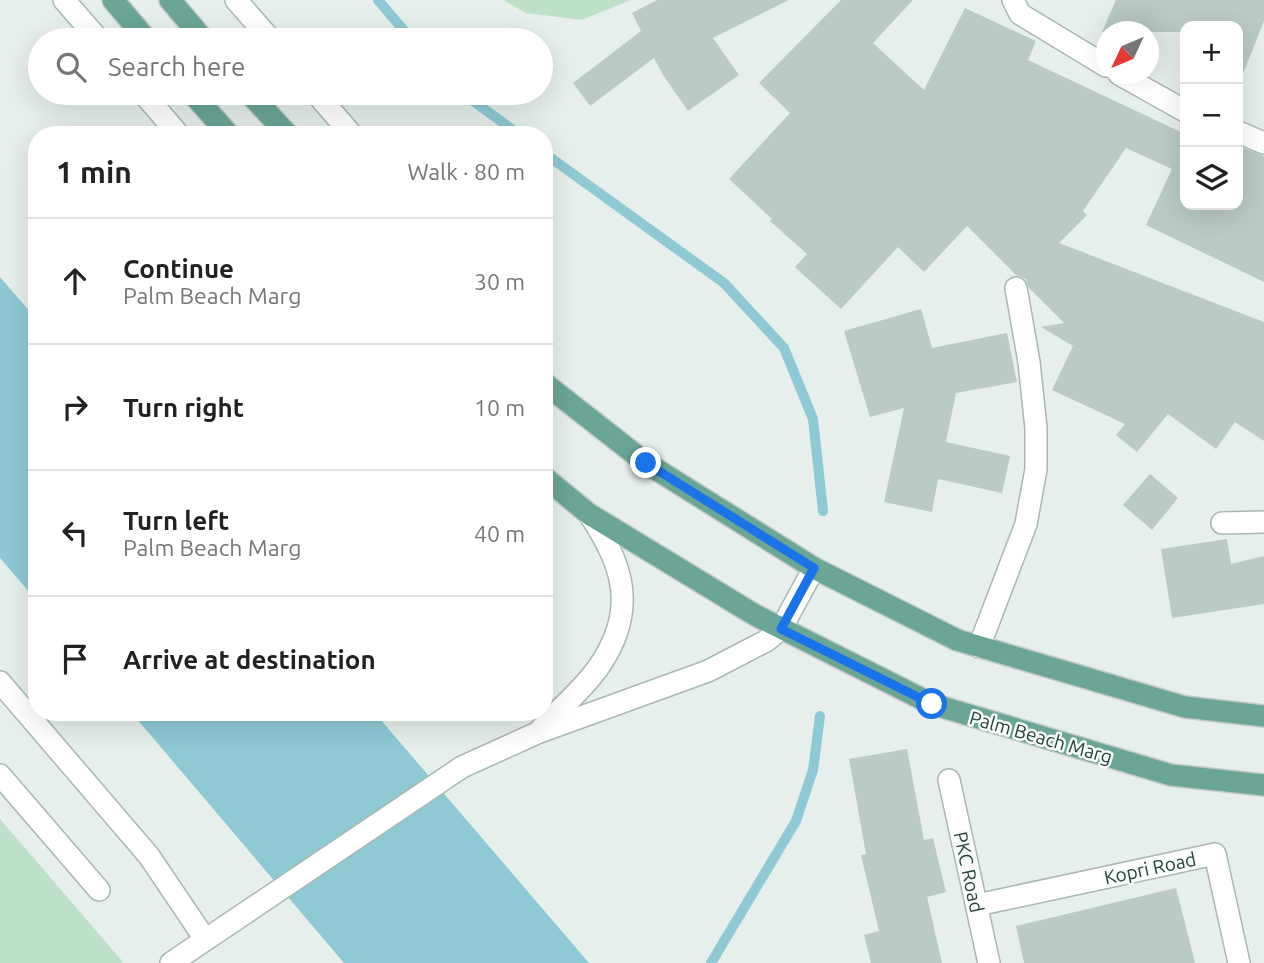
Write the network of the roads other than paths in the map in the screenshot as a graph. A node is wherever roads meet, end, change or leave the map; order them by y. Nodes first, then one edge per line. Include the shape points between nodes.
1 (64, 0) edge
2 (113, 0) edge
3 (170, 0) edge
4 (236, 0) edge
5 (1013, 0) edge
6 (88, 28) edge
7 (137, 28) edge
8 (194, 28) edge
9 (260, 28) edge
10 (1096, 59) edge
11 (1137, 84) edge
12 (154, 105) edge
13 (202, 105) edge
14 (260, 105) edge
15 (326, 105) edge
16 (1180, 108) edge
17 (172, 126) edge
18 (221, 126) edge
19 (280, 126) edge
20 (344, 126) edge
21 (1243, 134) edge
22 (1264, 143) edge
23 (1017, 288) dead end
24 (553, 380) edge
25 (553, 390) edge
26 (572, 404) junction
27 (553, 484) edge
28 (589, 514) junction
29 (1264, 522) edge
30 (1222, 523) dead end
31 (814, 568) junction
32 (781, 629) junction
33 (979, 646) junction
34 (0, 682) edge
35 (28, 715) edge
36 (553, 716) edge
37 (1264, 716) edge
38 (33, 721) edge
39 (548, 721) edge
40 (537, 733) junction
41 (0, 775) edge
42 (949, 780) dead end
43 (1264, 785) edge
44 (99, 890) dead end
45 (976, 905) junction
46 (205, 939) junction
47 (171, 963) edge
48 (989, 963) edge
49 (1239, 963) edge

1 - 6 street
2 - 7 main road
3 - 8 main road
4 - 9 street
5 - 10 street via 1020,14
11 - 16 street
12 - 17 street
13 - 18 main road
14 - 19 main road
15 - 20 street
21 - 22 street
23 - 33 street via 1031,375 1037,469 1026,524
24 - 26 street
25 - 26 main road
26 - 31 main road via 646,463
27 - 28 main road, Palm Beach Marg
28 - 32 main road, Palm Beach Marg
28 - 36 street via 618,567 623,593 620,619 600,666
29 - 30 street
31 - 32 street
31 - 33 main road via 957,640
32 - 40 street via 708,671
32 - 43 main road, Palm Beach Marg via 932,704 1171,775
33 - 37 main road via 1185,708
34 - 35 street
38 - 46 street via 145,852
39 - 40 street
40 - 46 street via 462,767
41 - 44 street
42 - 45 street, PKC Road
45 - 48 street, PKC Road
45 - 49 street, Kopri Road via 1215,854
46 - 47 street

